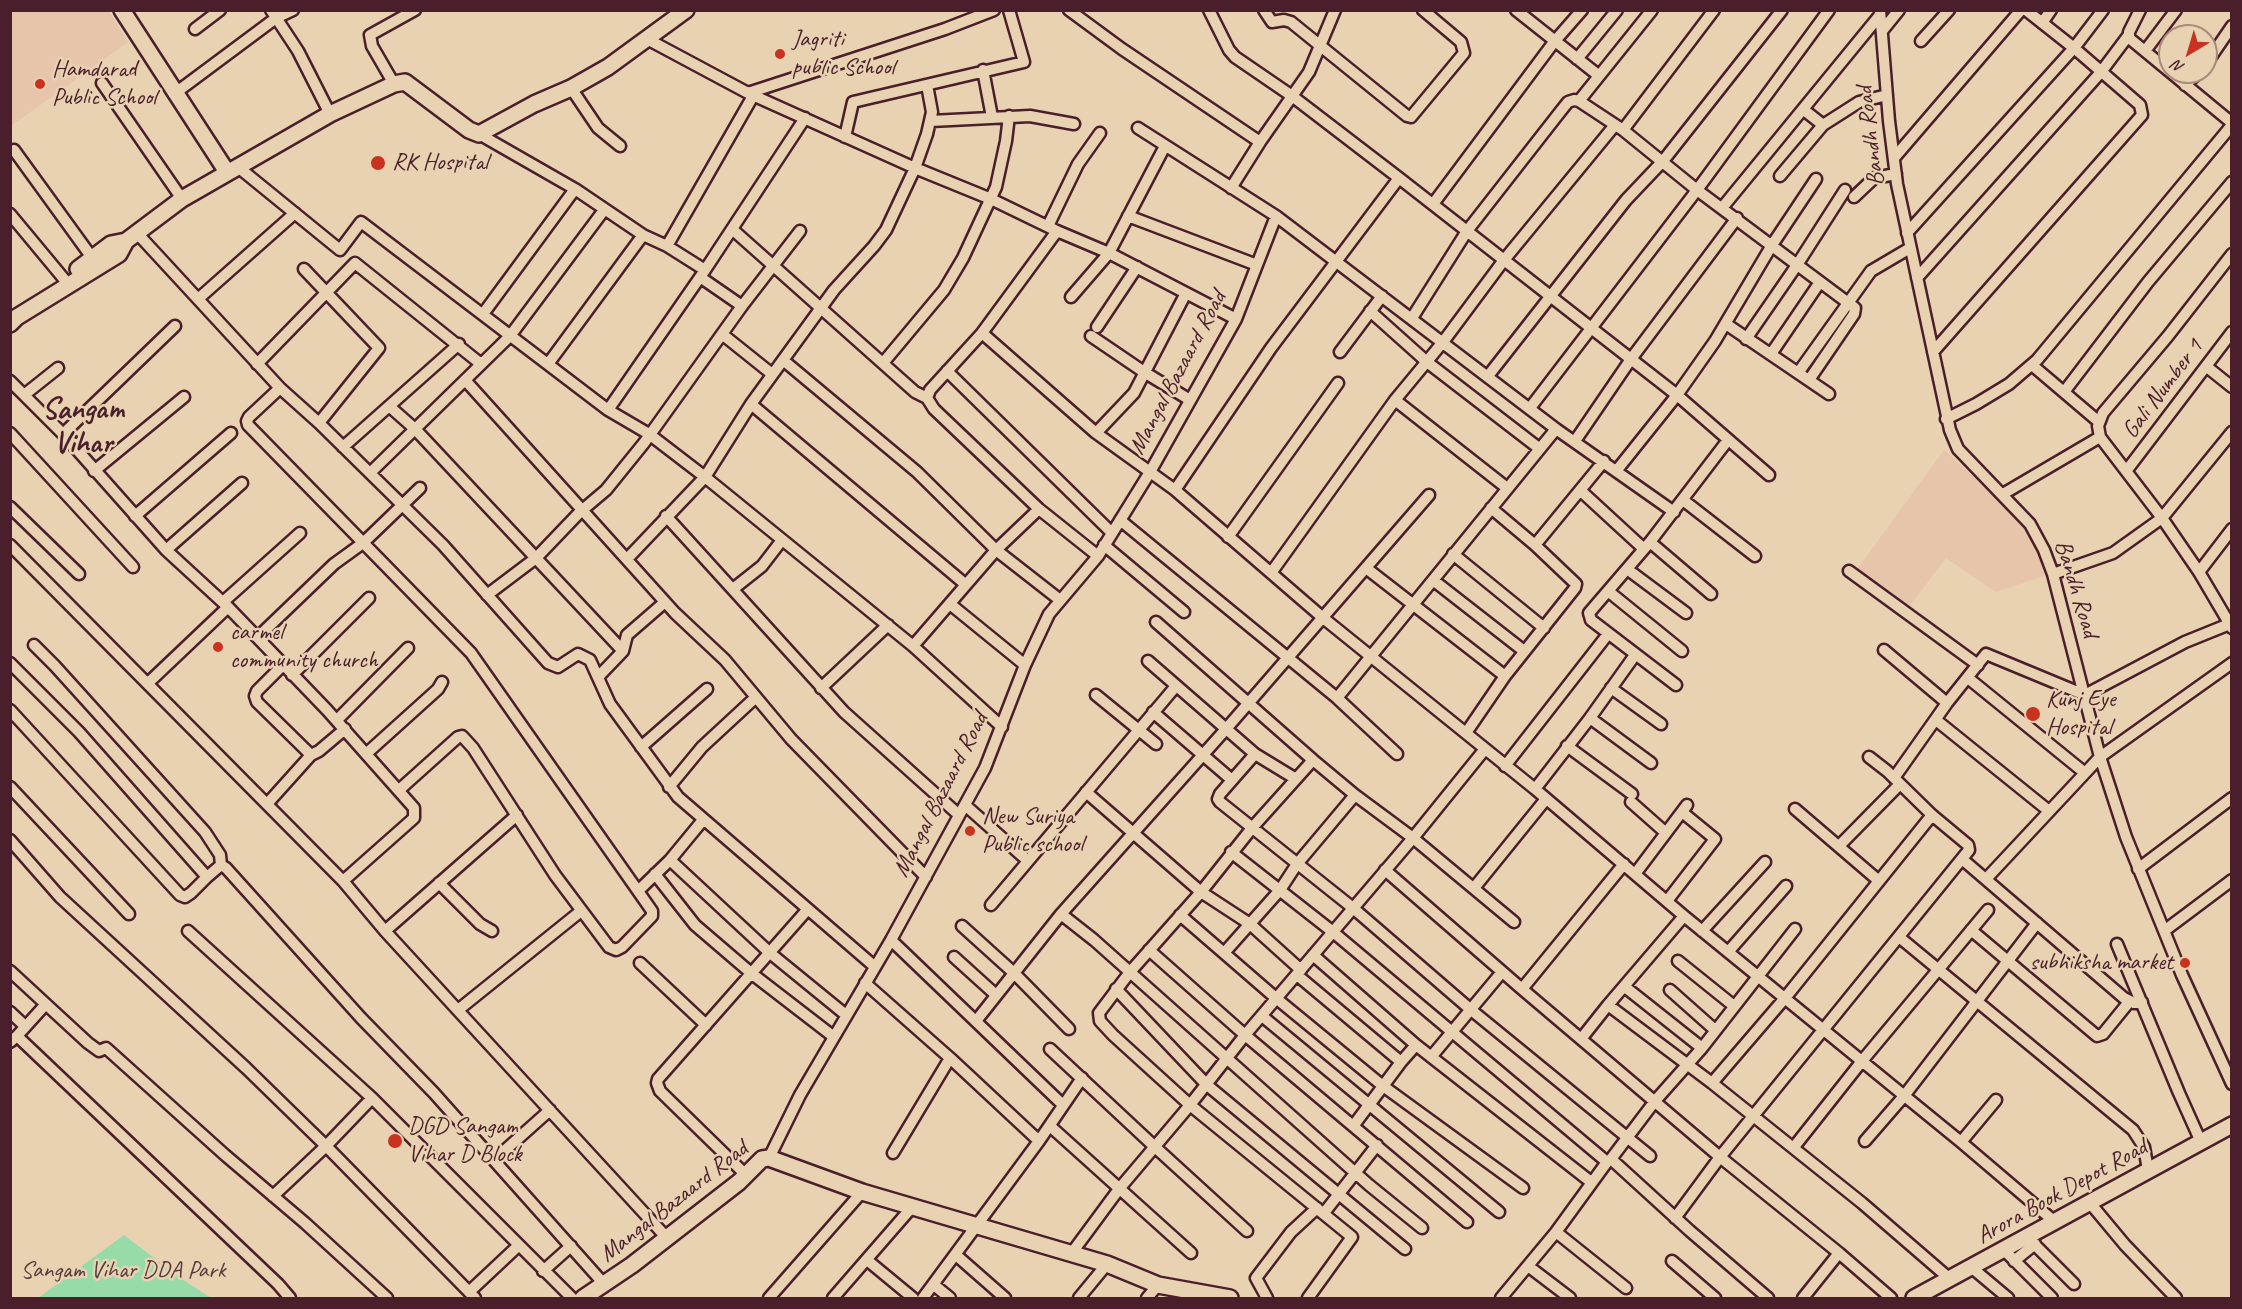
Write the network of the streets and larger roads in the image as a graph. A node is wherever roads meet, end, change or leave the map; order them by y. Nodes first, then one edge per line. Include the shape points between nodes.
1 (122, 10) edge
2 (220, 10) edge
3 (293, 10) edge
4 (415, 10) edge
5 (686, 10) edge
6 (994, 10) edge
7 (1009, 10) edge
8 (1069, 10) edge
9 (1209, 10) edge
10 (1264, 10) edge
11 (1335, 10) edge
12 (1423, 10) edge
13 (1516, 10) edge
14 (1582, 10) edge
15 (1617, 10) edge
16 (1652, 10) edge
17 (1714, 10) edge
18 (1782, 10) edge
19 (1829, 10) edge
20 (1899, 10) edge
21 (1949, 10) edge
22 (2021, 10) edge
23 (2026, 10) edge
24 (2051, 10) edge
25 (2103, 10) edge
26 (2140, 10) edge
27 (2176, 10) edge
28 (1880, 13) edge
29 (274, 14) edge
30 (1288, 15) edge
31 (2042, 23) junction
32 (2232, 26) edge
33 (195, 29) dead end
34 (1882, 31) junction
35 (2128, 36) junction
36 (647, 39) junction
37 (1921, 41) dead end
38 (1554, 42) junction
39 (2218, 46) edge
40 (1320, 47) junction
41 (2074, 48) junction
42 (2145, 51) junction
43 (1577, 59) junction
44 (983, 70) junction
45 (2101, 72) junction
46 (1598, 75) junction
47 (102, 83) dead end
48 (394, 84) junction
49 (927, 85) junction
50 (2185, 86) joint
51 (571, 88) junction
52 (174, 94) junction
53 (750, 94) junction
54 (1887, 95) junction
55 (1292, 96) junction
56 (1579, 101) junction
57 (1804, 110) junction
58 (330, 114) junction
59 (1009, 116) junction
60 (992, 117) junction
61 (805, 118) junction
62 (931, 122) junction
63 (1074, 124) dead end
64 (2232, 124) edge
65 (1823, 126) junction
66 (1138, 128) dead end
67 (1619, 128) junction
68 (1100, 133) dead end
69 (479, 134) junction
70 (846, 136) junction
71 (1260, 142) junction
72 (620, 146) dead end
73 (1165, 146) junction
74 (14, 150) dead end
75 (1894, 158) junction
76 (1663, 161) junction
77 (915, 168) junction
78 (233, 170) junction
79 (1896, 174) junction
80 (1780, 176) dead end
81 (1399, 178) junction
82 (1816, 179) dead end
83 (2232, 182) edge
84 (1232, 188) junction
85 (575, 189) junction
86 (1697, 190) junction
87 (182, 199) junction
88 (992, 199) junction
89 (1432, 204) junction
90 (1722, 208) junction
91 (604, 210) junction
92 (295, 213) junction
93 (10, 214) edge
94 (1128, 216) junction
95 (1276, 216) junction
96 (1737, 218) junction
97 (15, 228) edge
98 (1053, 228) junction
99 (732, 229) junction
100 (800, 231) dead end
101 (1467, 231) junction
102 (1907, 233) junction
103 (643, 235) junction
104 (131, 236) junction
105 (1772, 245) junction
106 (667, 246) junction
107 (1910, 248) junction
108 (340, 250) junction
109 (1109, 253) junction
110 (2232, 254) edge
111 (93, 259) junction
112 (1336, 260) junction
113 (1504, 260) junction
114 (355, 263) junction
115 (773, 265) junction
116 (1257, 265) junction
117 (1797, 265) junction
118 (1137, 267) junction
119 (304, 269) dead end
120 (703, 274) junction
121 (1917, 278) junction
122 (64, 279) junction
123 (1820, 282) junction
124 (327, 292) junction
125 (1186, 292) junction
126 (1549, 295) junction
127 (1382, 296) junction
128 (1071, 297) dead end
129 (198, 299) junction
130 (1848, 303) junction
131 (742, 306) junction
132 (821, 308) junction
133 (1370, 311) junction
134 (483, 314) junction
135 (10, 315) edge
136 (1412, 318) junction
137 (1236, 319) junction
138 (10, 324) edge
139 (1726, 324) junction
140 (176, 326) dead end
141 (1592, 328) junction
142 (982, 333) junction
143 (2232, 333) edge
144 (722, 334) junction
145 (510, 336) junction
146 (1746, 339) junction
147 (1443, 342) junction
148 (459, 344) junction
149 (1340, 352) dead end
150 (1933, 352) junction
151 (1771, 354) junction
152 (1631, 359) junction
153 (783, 360) junction
154 (1427, 362) junction
155 (883, 363) junction
156 (257, 364) junction
157 (481, 364) junction
158 (548, 364) junction
159 (2032, 365) junction
160 (2207, 367) junction
161 (58, 368) dead end
162 (948, 371) junction
163 (1144, 372) junction
164 (1798, 373) junction
165 (772, 374) junction
166 (1488, 376) junction
167 (465, 380) junction
168 (1809, 380) junction
169 (10, 381) edge
170 (1338, 382) dead end
171 (2232, 387) edge
172 (279, 388) junction
173 (2064, 392) junction
174 (24, 394) junction
175 (1829, 394) dead end
176 (1677, 395) junction
177 (184, 398) dead end
178 (927, 398) junction
179 (1190, 400) junction
180 (1395, 400) junction
181 (751, 404) junction
182 (389, 406) junction
183 (1530, 408) junction
184 (608, 410) junction
185 (1946, 419) junction
186 (2098, 422) junction
187 (319, 423) junction
188 (415, 429) junction
189 (1556, 429) junction
190 (2232, 432) edge
191 (10, 433) edge
192 (231, 433) dead end
193 (63, 434) junction
194 (649, 434) junction
195 (1096, 434) junction
196 (2100, 436) junction
197 (1728, 440) junction
198 (1575, 441) junction
199 (343, 447) junction
200 (1540, 449) junction
201 (1604, 461) junction
202 (1617, 470) junction
203 (2127, 470) junction
204 (94, 471) junction
205 (1150, 472) junction
206 (370, 474) junction
207 (1769, 475) dead end
208 (705, 477) junction
209 (242, 483) dead end
210 (420, 488) dead end
211 (1506, 489) junction
212 (1175, 490) junction
213 (1581, 491) junction
214 (2003, 494) junction
215 (1429, 495) dead end
216 (1683, 500) junction
217 (402, 505) junction
218 (10, 507) edge
219 (1491, 508) junction
220 (1039, 509) junction
221 (582, 510) junction
222 (1674, 512) junction
223 (135, 516) junction
224 (666, 516) junction
225 (2162, 518) junction
226 (1120, 520) junction
227 (2232, 529) edge
228 (300, 533) dead end
229 (1112, 533) junction
230 (1228, 537) junction
231 (782, 540) junction
232 (363, 543) junction
233 (10, 545) edge
234 (1104, 545) junction
235 (1535, 545) junction
236 (1647, 545) junction
237 (166, 550) junction
238 (996, 550) junction
239 (1453, 554) junction
240 (1098, 556) junction
241 (1755, 556) dead end
242 (536, 558) junction
243 (627, 559) junction
244 (133, 567) dead end
245 (1366, 568) junction
246 (1627, 569) junction
247 (1849, 571) dead end
248 (2199, 572) junction
249 (79, 573) dead end
250 (1271, 573) junction
251 (2053, 574) junction
252 (1433, 580) junction
253 (965, 585) junction
254 (733, 589) junction
255 (1608, 591) junction
256 (1711, 594) dead end
257 (487, 595) junction
258 (369, 598) dead end
259 (1060, 600) junction
260 (665, 602) junction
261 (225, 604) junction
262 (950, 604) junction
263 (1413, 604) junction
264 (1184, 612) dead end
265 (1686, 613) dead end
266 (1322, 617) junction
267 (1156, 622) dead end
268 (888, 625) junction
269 (2231, 625) edge
270 (1544, 628) junction
271 (1608, 634) junction
272 (258, 637) junction
273 (34, 645) dead end
274 (913, 646) junction
275 (408, 648) dead end
276 (1884, 650) dead end
277 (623, 651) junction
278 (1524, 651) junction
279 (1682, 651) dead end
280 (1635, 655) junction
281 (1372, 656) junction
282 (1287, 658) junction
283 (1148, 661) dead end
284 (10, 663) edge
285 (2232, 663) edge
286 (1978, 664) junction
287 (284, 665) junction
288 (1025, 665) junction
289 (292, 675) junction
290 (598, 676) junction
291 (1505, 676) junction
292 (1968, 678) junction
293 (442, 682) dead end
294 (148, 683) junction
295 (1676, 685) dead end
296 (1176, 686) junction
297 (821, 688) junction
298 (1611, 688) junction
299 (707, 689) dead end
300 (1096, 695) dead end
301 (2085, 695) junction
302 (756, 697) junction
303 (1337, 698) junction
304 (1249, 702) junction
305 (1947, 703) junction
306 (10, 710) edge
307 (1153, 712) junction
308 (1590, 718) junction
309 (1936, 720) junction
310 (1661, 724) dead end
311 (341, 725) junction
312 (1002, 726) junction
313 (1139, 729) junction
314 (1226, 729) junction
315 (1466, 733) junction
316 (1156, 744) dead end
317 (1568, 746) junction
318 (641, 747) junction
319 (1485, 749) junction
320 (367, 753) junction
321 (1255, 754) junction
322 (1397, 754) dead end
323 (311, 755) junction
324 (1202, 755) junction
325 (2100, 757) junction
326 (1869, 758) dead end
327 (1313, 760) junction
328 (1651, 763) dead end
329 (1505, 766) junction
330 (2085, 773) junction
331 (1296, 779) junction
332 (1232, 780) junction
333 (1897, 781) junction
334 (10, 787) edge
335 (669, 787) junction
336 (1535, 789) junction
337 (399, 790) junction
338 (1086, 792) junction
339 (1355, 795) junction
340 (2232, 798) edge
341 (1546, 799) junction
342 (267, 804) junction
343 (965, 804) junction
344 (1795, 808) dead end
345 (2049, 811) junction
346 (517, 815) junction
347 (959, 815) junction
348 (1932, 816) junction
349 (703, 820) junction
350 (1252, 828) junction
351 (1134, 833) junction
352 (1666, 833) junction
353 (1413, 838) junction
354 (10, 840) edge
355 (1839, 846) junction
356 (1231, 852) junction
357 (670, 860) junction
358 (1962, 860) junction
359 (1028, 861) junction
360 (1765, 862) dead end
361 (1297, 864) junction
362 (1624, 864) junction
363 (221, 865) junction
364 (2139, 869) junction
365 (1385, 870) junction
366 (1635, 873) junction
367 (656, 874) junction
368 (207, 877) junction
369 (926, 877) junction
370 (1986, 879) junction
371 (2232, 880) edge
372 (343, 881) junction
373 (1879, 881) junction
374 (439, 883) junction
375 (1786, 886) dead end
376 (1474, 888) junction
377 (1280, 890) junction
378 (638, 891) junction
379 (1201, 892) junction
380 (1667, 901) junction
381 (992, 905) dead end
382 (1353, 908) junction
383 (808, 909) junction
384 (1989, 910) dead end
385 (580, 911) junction
386 (129, 914) dead end
387 (1061, 914) junction
388 (1180, 915) junction
389 (1684, 916) junction
390 (1514, 922) dead end
391 (2037, 923) junction
392 (1250, 924) junction
393 (962, 926) dead end
394 (1795, 929) dead end
395 (1971, 930) junction
396 (188, 931) dead end
397 (385, 931) junction
398 (492, 931) dead end
399 (1702, 931) junction
400 (2164, 931) junction
401 (1333, 932) junction
402 (1899, 937) junction
403 (891, 940) junction
404 (2117, 944) dead end
405 (1149, 950) junction
406 (1728, 952) junction
407 (770, 953) junction
408 (1224, 953) junction
409 (1313, 955) junction
410 (954, 957) dead end
411 (1678, 961) dead end
412 (2007, 961) junction
413 (640, 963) dead end
414 (874, 966) junction
415 (1938, 969) junction
416 (10, 971) edge
417 (1130, 972) junction
418 (1299, 972) junction
419 (1502, 972) junction
420 (1014, 973) junction
421 (751, 974) junction
422 (1758, 976) junction
423 (865, 983) junction
424 (1625, 987) junction
425 (1116, 989) junction
426 (1522, 989) junction
427 (1670, 990) dead end
428 (996, 995) junction
429 (1785, 998) junction
430 (1277, 999) junction
431 (1978, 1001) junction
432 (2129, 1002) junction
433 (2142, 1002) junction
434 (46, 1004) junction
435 (1608, 1005) junction
436 (1734, 1006) junction
437 (1470, 1009) junction
438 (458, 1010) junction
439 (10, 1012) edge
440 (846, 1015) junction
441 (1262, 1016) junction
442 (976, 1021) junction
443 (706, 1025) junction
444 (25, 1026) junction
445 (1069, 1029) dead end
446 (1823, 1029) junction
447 (1715, 1030) junction
448 (1450, 1031) junction
449 (1245, 1035) junction
450 (834, 1037) junction
451 (14, 1039) edge
452 (1581, 1039) junction
453 (1416, 1046) junction
454 (1702, 1048) junction
455 (1050, 1049) dead end
456 (1431, 1057) junction
457 (950, 1058) junction
458 (1227, 1060) junction
459 (1862, 1061) junction
460 (1401, 1062) junction
461 (1687, 1065) junction
462 (1082, 1078) junction
463 (1712, 1083) junction
464 (2232, 1083) edge
465 (1206, 1084) junction
466 (1383, 1086) junction
467 (1904, 1096) junction
468 (372, 1098) junction
469 (1996, 1100) dead end
470 (1655, 1101) junction
471 (1063, 1105) junction
472 (1190, 1105) junction
473 (1369, 1105) junction
474 (550, 1110) junction
475 (1754, 1115) junction
476 (1354, 1125) junction
477 (2232, 1125) edge
478 (1050, 1126) junction
479 (1628, 1138) junction
480 (1039, 1141) junction
481 (1865, 1141) dead end
482 (1961, 1142) junction
483 (2201, 1142) junction
484 (1377, 1144) junction
485 (326, 1146) junction
486 (1794, 1147) junction
487 (1155, 1148) junction
488 (893, 1153) dead end
489 (1650, 1156) dead end
490 (1720, 1157) junction
491 (769, 1158) junction
492 (494, 1160) junction
493 (1609, 1160) junction
494 (2148, 1170) junction
495 (1355, 1173) junction
496 (746, 1175) junction
497 (1591, 1182) junction
498 (1523, 1188) dead end
499 (1119, 1189) junction
500 (862, 1192) junction
501 (1339, 1194) junction
502 (273, 1196) junction
503 (2090, 1203) junction
504 (913, 1206) junction
505 (1320, 1211) junction
506 (1499, 1212) dead end
507 (1675, 1218) junction
508 (1467, 1222) dead end
509 (2055, 1222) junction
510 (978, 1226) junction
511 (1422, 1228) dead end
512 (1247, 1231) dead end
513 (1556, 1233) junction
514 (667, 1238) junction
515 (2031, 1241) junction
516 (518, 1246) junction
517 (571, 1246) junction
518 (1405, 1249) dead end
519 (1191, 1253) dead end
520 (1839, 1253) junction
521 (1071, 1254) junction
522 (956, 1255) junction
523 (2009, 1256) junction
524 (867, 1260) junction
525 (1672, 1261) dead end
526 (1107, 1264) junction
527 (1528, 1266) junction
528 (1971, 1267) junction
529 (543, 1271) junction
530 (1950, 1279) junction
531 (604, 1284) junction
532 (2074, 1284) dead end
533 (934, 1285) junction
534 (1158, 1285) junction
535 (1626, 1288) dead end
536 (472, 1295) edge
537 (290, 1299) edge
538 (387, 1299) edge
539 (572, 1299) edge
540 (583, 1299) edge
541 (769, 1299) edge
542 (833, 1299) edge
543 (912, 1299) edge
544 (924, 1299) edge
545 (950, 1299) edge
546 (1005, 1299) edge
547 (1079, 1299) edge
548 (1147, 1299) edge
549 (1230, 1299) edge
550 (1267, 1299) edge
551 (1308, 1299) edge
552 (1501, 1299) edge
553 (1570, 1299) edge
554 (1715, 1299) edge
555 (1768, 1299) edge
556 (1803, 1299) edge
557 (1891, 1299) edge
558 (1914, 1299) edge
559 (2008, 1299) edge
560 (2052, 1299) edge
561 (2176, 1299) edge

1 - 52 street
2 - 33 street
3 - 29 street
4 - 48 street via 370,35 372,46
5 - 36 street
6 - 53 street
7 - 44 street via 1023,62
8 - 71 street
9 - 55 street via 1235,57
10 - 30 street via 1272,22
11 - 40 street
12 - 40 street via 1461,42 1464,53 1411,117
13 - 38 street
14 - 38 street
15 - 43 street
16 - 46 street
17 - 67 street
18 - 76 street
19 - 86 street
20 - 34 street
21 - 37 street
22 - 75 street
23 - 31 street
24 - 31 street
25 - 41 street
26 - 35 street
27 - 42 street
28 - 34 street, Bandh Road
28 - 57 street
29 - 52 street
29 - 58 street
30 - 40 street
31 - 41 street
32 - 39 street
34 - 54 street, Bandh Road
35 - 42 street
35 - 45 street
36 - 51 street
36 - 53 street
38 - 43 street
38 - 89 street
40 - 55 street
41 - 45 street
41 - 102 street
42 - 50 street
43 - 46 street
44 - 49 street
44 - 60 street
45 - 121 street
45 - 150 street via 2140,105 2140,120
46 - 56 street
47 - 87 street
48 - 58 street
48 - 69 street via 409,84
49 - 62 street
49 - 70 street via 854,102
50 - 64 street
51 - 69 street
51 - 72 street via 598,128
52 - 78 street
53 - 61 street
53 - 106 street
54 - 65 street via 1859,102
54 - 75 street, Bandh Road
55 - 71 street
55 - 81 street
56 - 67 street
56 - 101 street via 1569,102 1560,112
57 - 65 street
57 - 90 street
58 - 78 street
59 - 60 street
59 - 63 street via 1042,117
59 - 88 street
60 - 62 street
61 - 70 street
61 - 99 street
62 - 77 street
64 - 159 street
65 - 80 street
66 - 73 street
67 - 76 street
67 - 113 street
68 - 98 street via 1078,164
69 - 85 street
70 - 77 street
71 - 84 street
73 - 84 street
73 - 94 street
74 - 111 street
75 - 79 street, Bandh Road
76 - 86 street
76 - 126 street
77 - 88 street
77 - 132 street via 886,231
78 - 87 street
78 - 92 street
79 - 102 street, Bandh Road
79 - 117 street via 1874,178 1849,193
81 - 89 street
81 - 112 street
82 - 105 street
83 - 173 street via 2148,282
84 - 95 street
85 - 91 street
85 - 134 street
86 - 90 street
86 - 141 street
87 - 104 street
88 - 98 street
88 - 155 street via 944,290
89 - 101 street
90 - 96 street
91 - 103 street
91 - 145 street
92 - 108 street
92 - 129 street
93 - 97 street
94 - 109 street
94 - 116 street
95 - 112 street
95 - 116 street, Mangal Bazaard Road
96 - 105 street
96 - 152 street
97 - 122 street
98 - 109 street
98 - 142 street
99 - 115 street
99 - 120 street
100 - 115 street
101 - 113 street
101 - 136 street
102 - 107 street, Bandh Road
103 - 106 street
103 - 158 street
104 - 111 street via 111,244
104 - 129 street
104 - 138 street via 119,254
105 - 117 street
105 - 139 street
106 - 120 street
107 - 121 street, Bandh Road
107 - 130 street via 1871,272
108 - 114 street
108 - 134 street via 361,222
109 - 118 street
109 - 128 street
110 - 186 street
111 - 122 street
112 - 127 street
112 - 212 street
113 - 126 street
113 - 147 street
114 - 124 street
114 - 148 street
115 - 131 street
115 - 132 street
116 - 137 street, Mangal Bazaard Road
117 - 123 street
117 - 146 street
118 - 125 street
118 - 163 street via 1094,332
119 - 124 street
120 - 131 street
120 - 184 street
121 - 150 street, Bandh Road
122 - 135 street
123 - 130 street
123 - 151 street
124 - 156 street
124 - 187 street via 379,348
125 - 137 street
125 - 163 street
126 - 141 street
126 - 166 street
127 - 133 street
127 - 136 street
129 - 156 street
130 - 164 street
130 - 168 street via 1855,312
131 - 144 street
132 - 153 street
132 - 155 street
133 - 149 street
133 - 154 street
134 - 145 street
136 - 147 street
137 - 179 street, Mangal Bazaard Road
139 - 146 street
139 - 176 street
140 - 193 street
141 - 152 street
141 - 183 street
142 - 162 street
142 - 195 street
143 - 160 street, Gali Number 1
144 - 165 street
144 - 194 street
145 - 157 street
145 - 158 street
146 - 151 street
147 - 154 street
147 - 166 street
148 - 157 street
148 - 182 street
150 - 185 street, Bandh Road
151 - 164 street
152 - 176 street
152 - 198 street
153 - 165 street
153 - 238 street via 917,472
154 - 180 street
154 - 200 street
155 - 178 street
156 - 172 street
157 - 167 street
158 - 184 street
159 - 173 street
159 - 185 street via 1996,392
160 - 171 street
160 - 203 street, Gali Number 1
161 - 174 street
162 - 178 street
162 - 229 street
163 - 179 street
163 - 195 street via 1134,393
164 - 168 street
165 - 181 street
166 - 183 street
167 - 188 street
167 - 221 street
168 - 175 street
169 - 174 street
170 - 230 street
172 - 187 street
172 - 232 street via 247,423
173 - 186 street
174 - 193 street
176 - 197 street
176 - 202 street
177 - 204 street
178 - 220 street
179 - 205 street, Mangal Bazaard Road
180 - 211 street
180 - 250 street
181 - 208 street
181 - 253 street
182 - 188 street
182 - 199 street
183 - 189 street
184 - 194 street
185 - 214 street, Bandh Road via 1958,449
186 - 196 street
187 - 199 street
188 - 206 street
188 - 242 street
189 - 198 street
189 - 200 street
190 - 225 street
191 - 244 street
192 - 223 street
193 - 204 street
194 - 208 street
194 - 221 street via 606,490
195 - 205 street
196 - 203 street
196 - 214 street
197 - 207 street
197 - 216 street
198 - 201 street
199 - 206 street
200 - 211 street
201 - 202 street
201 - 213 street
202 - 222 street
203 - 225 street
204 - 223 street
205 - 212 street
205 - 226 street, Mangal Bazaard Road
206 - 217 street
208 - 224 street
208 - 231 street
209 - 237 street
210 - 217 street
211 - 219 street
212 - 230 street
213 - 235 street
213 - 236 street
214 - 251 street, Bandh Road via 2037,535
215 - 245 street
216 - 222 street
216 - 241 street
217 - 232 street
217 - 257 street
218 - 249 street
219 - 235 street
219 - 239 street
220 - 238 street
220 - 240 street
221 - 242 street
221 - 243 street
222 - 236 street
223 - 237 street
224 - 243 street
224 - 254 street
225 - 248 street
225 - 251 street via 2114,553
226 - 229 street, Mangal Bazaard Road
226 - 282 street
227 - 248 street
228 - 261 street
229 - 234 street, Mangal Bazaard Road
230 - 250 street
231 - 254 street via 762,566
231 - 268 street
232 - 272 street via 334,564
232 - 378 street via 471,653
233 - 294 street
234 - 240 street, Mangal Bazaard Road
234 - 264 street
235 - 270 street via 1576,584
236 - 246 street
236 - 256 street
237 - 261 street
238 - 253 street
238 - 259 street
239 - 252 street
239 - 270 street
240 - 259 street, Mangal Bazaard Road
242 - 257 street
242 - 277 street
243 - 260 street
245 - 263 street
245 - 266 street
246 - 255 street
246 - 265 street
247 - 286 street
248 - 269 street
250 - 266 street
251 - 301 street, Bandh Road
252 - 263 street
252 - 278 street
253 - 262 street
254 - 297 street
255 - 271 street via 1589,617
255 - 279 street
257 - 290 street via 550,664 558,667 581,654 590,660
258 - 289 street
259 - 288 street, Mangal Bazaard Road via 1040,630
260 - 277 street via 627,635
260 - 302 street via 725,660
261 - 272 street
261 - 294 street
262 - 274 street
262 - 288 street
263 - 281 street
263 - 291 street
266 - 281 street
266 - 282 street
267 - 304 street
268 - 274 street
268 - 297 street
269 - 301 street via 2185,642
270 - 278 street
271 - 280 street
271 - 329 street
272 - 287 street
273 - 363 street via 205,832 220,855
274 - 312 street
275 - 311 street
276 - 305 street
277 - 290 street
278 - 291 street
280 - 295 street
280 - 298 street
281 - 303 street
281 - 315 street
282 - 303 street
282 - 304 street
283 - 296 street
284 - 368 street via 79,732
285 - 325 street
286 - 292 street
286 - 301 street via 1987,654
287 - 289 street
287 - 323 street via 255,696
288 - 312 street, Mangal Bazaard Road
289 - 311 street
290 - 318 street via 610,704
291 - 315 street
292 - 305 street
292 - 330 street
293 - 320 street
294 - 342 street
296 - 307 street
296 - 314 street
297 - 347 street
298 - 308 street
298 - 310 street
299 - 318 street
300 - 313 street
301 - 325 street, Bandh Road
302 - 335 street via 702,747
302 - 369 street via 807,756
303 - 322 street
304 - 314 street
304 - 327 street
305 - 309 street
306 - 368 street via 180,895 185,897
307 - 313 street
307 - 324 street
308 - 317 street
308 - 328 street
309 - 333 street
309 - 345 street
311 - 320 street
311 - 323 street
312 - 343 street, Mangal Bazaard Road
313 - 316 street
313 - 338 street
314 - 321 street
314 - 324 street
315 - 319 street
317 - 336 street
317 - 352 street via 1632,798
318 - 335 street
319 - 329 street
319 - 353 street
320 - 337 street
321 - 331 street
321 - 332 street
323 - 342 street
324 - 332 street
324 - 351 street
325 - 330 street
325 - 364 street, Bandh Road
326 - 333 street
327 - 331 street
327 - 339 street
329 - 336 street
330 - 345 street
331 - 350 street
332 - 350 street via 1218,799
333 - 348 street
333 - 355 street
334 - 386 street
335 - 349 street
336 - 341 street
337 - 346 street via 462,736
337 - 372 street via 414,808 414,818
338 - 351 street
338 - 359 street
339 - 353 street
339 - 361 street
340 - 364 street
341 - 362 street
341 - 376 street
342 - 372 street
343 - 347 street, Mangal Bazaard Road
343 - 359 street
344 - 355 street
345 - 370 street
346 - 374 street
346 - 385 street
347 - 369 street, Mangal Bazaard Road
348 - 358 street via 1968,845
348 - 373 street
349 - 357 street
349 - 383 street
350 - 356 street
350 - 361 street
351 - 379 street
351 - 387 street
352 - 366 street
352 - 380 street via 1685,808 1715,839
353 - 365 street
353 - 376 street
354 - 485 street via 60,897
355 - 373 street
356 - 377 street
356 - 379 street
357 - 367 street
357 - 407 street
358 - 370 street
358 - 402 street
359 - 381 street
360 - 399 street
361 - 377 street
361 - 382 street
362 - 366 street
362 - 426 street
363 - 368 street
363 - 492 street
364 - 400 street, Bandh Road
365 - 382 street
365 - 419 street
366 - 380 street
367 - 378 street
367 - 421 street via 695,925
369 - 403 street, Mangal Bazaard Road
370 - 391 street
371 - 400 street
372 - 397 street
373 - 429 street
374 - 397 street
374 - 398 street
375 - 406 street
376 - 390 street
377 - 392 street
377 - 401 street
378 - 385 street via 652,916 616,950 609,948
379 - 388 street
379 - 392 street
380 - 389 street
382 - 401 street
382 - 437 street
383 - 407 street
383 - 414 street
384 - 395 street
385 - 438 street
387 - 417 street
387 - 420 street
388 - 405 street
388 - 408 street
389 - 399 street
389 - 424 street
391 - 412 street
391 - 432 street
392 - 408 street
392 - 418 street
393 - 420 street
394 - 422 street
395 - 412 street
395 - 415 street
396 - 468 street
397 - 438 street
399 - 406 street
400 - 464 street, Bandh Road
401 - 409 street
401 - 448 street
402 - 415 street
402 - 446 street
403 - 414 street, Mangal Bazaard Road
403 - 442 street
404 - 433 street
405 - 417 street
405 - 449 street
406 - 422 street
407 - 421 street
407 - 440 street
408 - 430 street
409 - 418 street
409 - 453 street
410 - 428 street
411 - 436 street
412 - 431 street
412 - 432 street via 2097,1036
413 - 443 street
414 - 423 street, Mangal Bazaard Road
415 - 431 street
415 - 459 street
416 - 434 street
417 - 425 street
417 - 458 street
418 - 430 street
418 - 460 street
419 - 426 street
419 - 437 street
420 - 428 street
420 - 445 street
421 - 443 street
421 - 450 street
422 - 429 street
422 - 436 street
423 - 440 street, Mangal Bazaard Road
423 - 457 street
424 - 435 street
424 - 454 street
425 - 465 street
425 - 472 street via 1102,1008 1100,1021
426 - 452 street
427 - 447 street
428 - 442 street
429 - 446 street
429 - 463 street
430 - 441 street
430 - 466 street
431 - 467 street
431 - 494 street via 2133,1130 2144,1147
432 - 433 street
433 - 483 street
434 - 444 street
434 - 502 street via 88,1043 99,1051 105,1048
435 - 452 street
435 - 461 street
436 - 447 street
437 - 448 street
437 - 479 street
438 - 474 street
439 - 444 street
440 - 450 street, Mangal Bazaard Road
441 - 449 street
441 - 473 street
442 - 471 street
443 - 496 street via 658,1079 657,1088
444 - 451 street
446 - 459 street
446 - 475 street
447 - 454 street
448 - 456 street
448 - 493 street
449 - 458 street
449 - 476 street
450 - 491 street, Mangal Bazaard Road
451 - 537 street
452 - 470 street
453 - 456 street
453 - 460 street
454 - 461 street
455 - 462 street
456 - 497 street
457 - 480 street
457 - 488 street
458 - 465 street
458 - 495 street
459 - 467 street
459 - 486 street
460 - 466 street
461 - 463 street
461 - 470 street
462 - 471 street
462 - 487 street
463 - 475 street
465 - 472 street
465 - 501 street
466 - 473 street
466 - 498 street
467 - 481 street
467 - 482 street
468 - 485 street
468 - 516 street
469 - 482 street
470 - 479 street
470 - 490 street
471 - 478 street
472 - 487 street
472 - 505 street
473 - 476 street
473 - 506 street
474 - 492 street
474 - 514 street
475 - 486 street
475 - 490 street
476 - 484 street
477 - 483 street, Arora Book Depot Road
478 - 480 street
478 - 499 street
479 - 489 street
479 - 493 street
480 - 510 street
482 - 509 street
483 - 494 street, Arora Book Depot Road
484 - 495 street
484 - 508 street
485 - 502 street
485 - 536 street
486 - 530 street
487 - 499 street
487 - 512 street
490 - 507 street
490 - 520 street
491 - 496 street, Mangal Bazaard Road
491 - 500 street
492 - 517 street
493 - 497 street
493 - 507 street
494 - 503 street, Arora Book Depot Road
495 - 501 street
495 - 511 street
496 - 514 street, Mangal Bazaard Road
497 - 513 street
499 - 519 street
499 - 521 street
500 - 504 street
500 - 541 street
501 - 505 street
501 - 518 street
502 - 538 street
503 - 509 street, Arora Book Depot Road
503 - 561 street
504 - 510 street
504 - 524 street
505 - 550 street via 1291,1232 1256,1278
505 - 551 street via 1352,1238
507 - 555 street
509 - 515 street, Arora Book Depot Road
510 - 521 street
510 - 522 street
513 - 527 street
513 - 535 street
514 - 531 street, Mangal Bazaard Road
515 - 523 street, Arora Book Depot Road
515 - 532 street
516 - 529 street
516 - 536 street
517 - 529 street
517 - 531 street
520 - 556 street
520 - 557 street
521 - 526 street
522 - 533 street
522 - 546 street
523 - 528 street, Arora Book Depot Road
523 - 560 street
524 - 542 street
524 - 543 street
525 - 554 street
526 - 534 street
526 - 547 street
527 - 552 street
527 - 553 street
528 - 530 street, Arora Book Depot Road
528 - 559 street
529 - 539 street
530 - 558 street, Arora Book Depot Road
531 - 540 street, Mangal Bazaard Road
533 - 544 street
533 - 545 street
534 - 548 street
534 - 549 street

